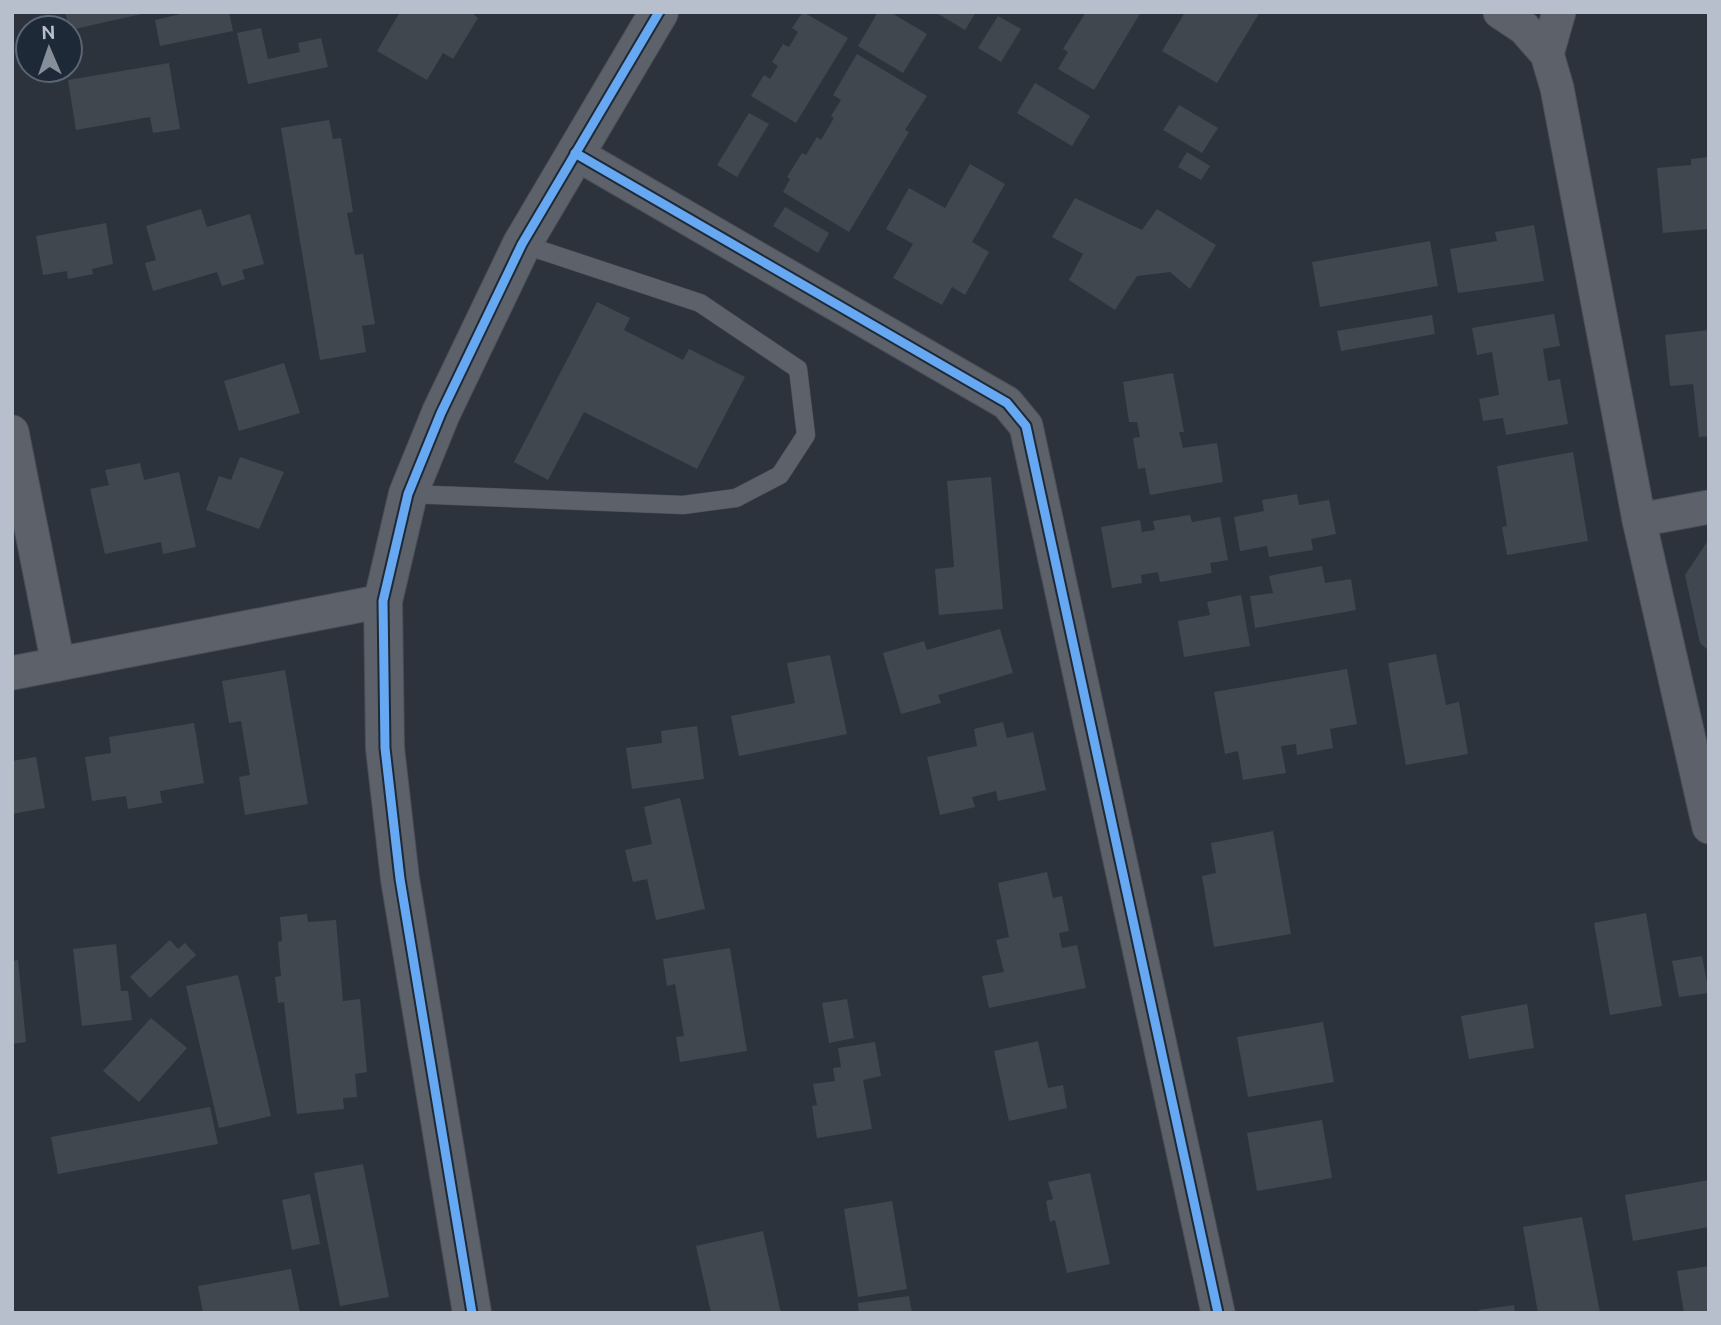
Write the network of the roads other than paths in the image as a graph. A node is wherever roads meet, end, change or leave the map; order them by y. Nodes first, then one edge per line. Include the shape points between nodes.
1 (659, 12) edge
2 (1500, 12) edge
3 (1559, 12) edge
4 (1547, 54) junction
5 (575, 153) junction
6 (522, 244) junction
7 (12, 432) edge
8 (408, 494) junction
9 (1709, 507) edge
10 (1639, 520) junction
11 (383, 601) junction
12 (58, 664) junction
13 (12, 673) edge
14 (1709, 827) edge
15 (472, 1313) edge
16 (1218, 1313) edge

1 - 5 street
2 - 4 street via 1524,28
3 - 4 street
4 - 10 street
5 - 6 street
5 - 16 street via 1007,403 1026,426
6 - 8 street via 441,413
6 - 8 lane via 700,303 798,369 806,435 780,475 736,498 683,505
7 - 12 street
8 - 11 street
9 - 10 street
10 - 14 street
11 - 12 street
11 - 15 street via 385,748 400,879
12 - 13 street

